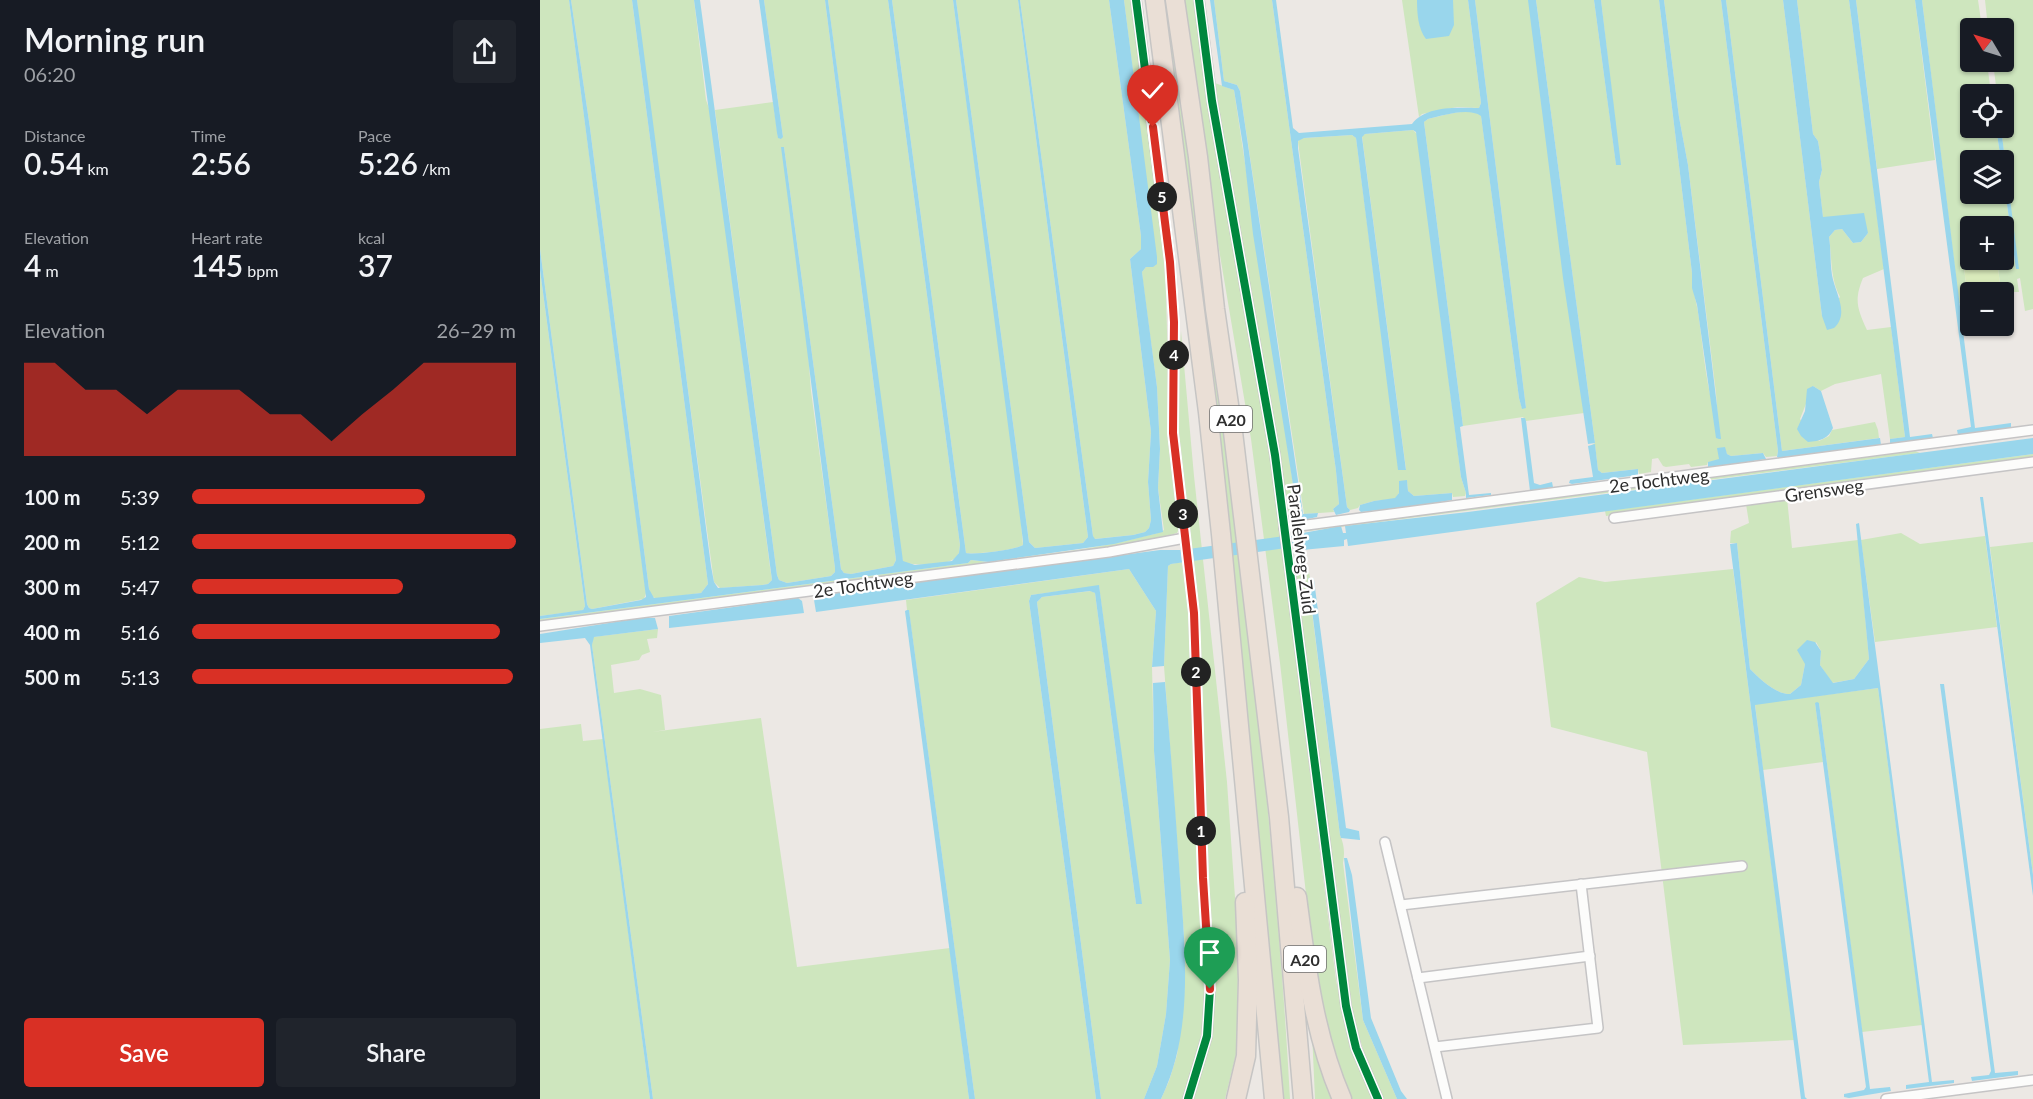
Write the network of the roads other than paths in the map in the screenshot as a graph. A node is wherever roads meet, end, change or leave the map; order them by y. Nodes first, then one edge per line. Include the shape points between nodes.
1 (1136, 0) edge
2 (1155, 0) edge
3 (1175, 0) edge
4 (1199, 0) edge
5 (2033, 430) edge
6 (2033, 462) edge
7 (1614, 518) dead end
8 (1284, 530) junction
9 (1186, 542) junction
10 (540, 626) edge
11 (1247, 793) junction
12 (1279, 818) junction
13 (1385, 842) dead end
14 (1742, 866) dead end
15 (1581, 884) junction
16 (1401, 905) junction
17 (1590, 956) junction
18 (1418, 978) junction
19 (1435, 1047) junction
20 (2033, 1080) edge
21 (1188, 1099) edge
22 (1236, 1099) edge
23 (1274, 1099) edge
24 (1303, 1099) edge
25 (1342, 1099) edge
26 (1378, 1099) edge
27 (1447, 1099) edge
28 (1886, 1099) edge

1 - 9 street via 1170,262 1173,433
2 - 11 highway, A20 via 1208,412
3 - 12 highway, A20 via 1198,157
4 - 8 street, Parallelweg-Zuid via 1212,101 1262,375
5 - 8 street, 2e Tochtweg
6 - 7 street, Grensweg
8 - 26 street, Parallelweg-Zuid via 1346,1006 1356,1048
9 - 10 street, 2e Tochtweg
9 - 21 street via 1194,613 1210,989 1207,1035
11 - 22 highway, A20 via 1240,814 1248,980 1246,1056
11 - 23 highway, A20
12 - 24 highway, A20
12 - 25 highway, A20 via 1290,840 1307,972 1329,1067
13 - 16 street
14 - 15 street
15 - 16 street
15 - 17 street
16 - 18 street
17 - 18 street
17 - 19 street via 1598,1028
18 - 19 street
19 - 27 street
20 - 28 street

